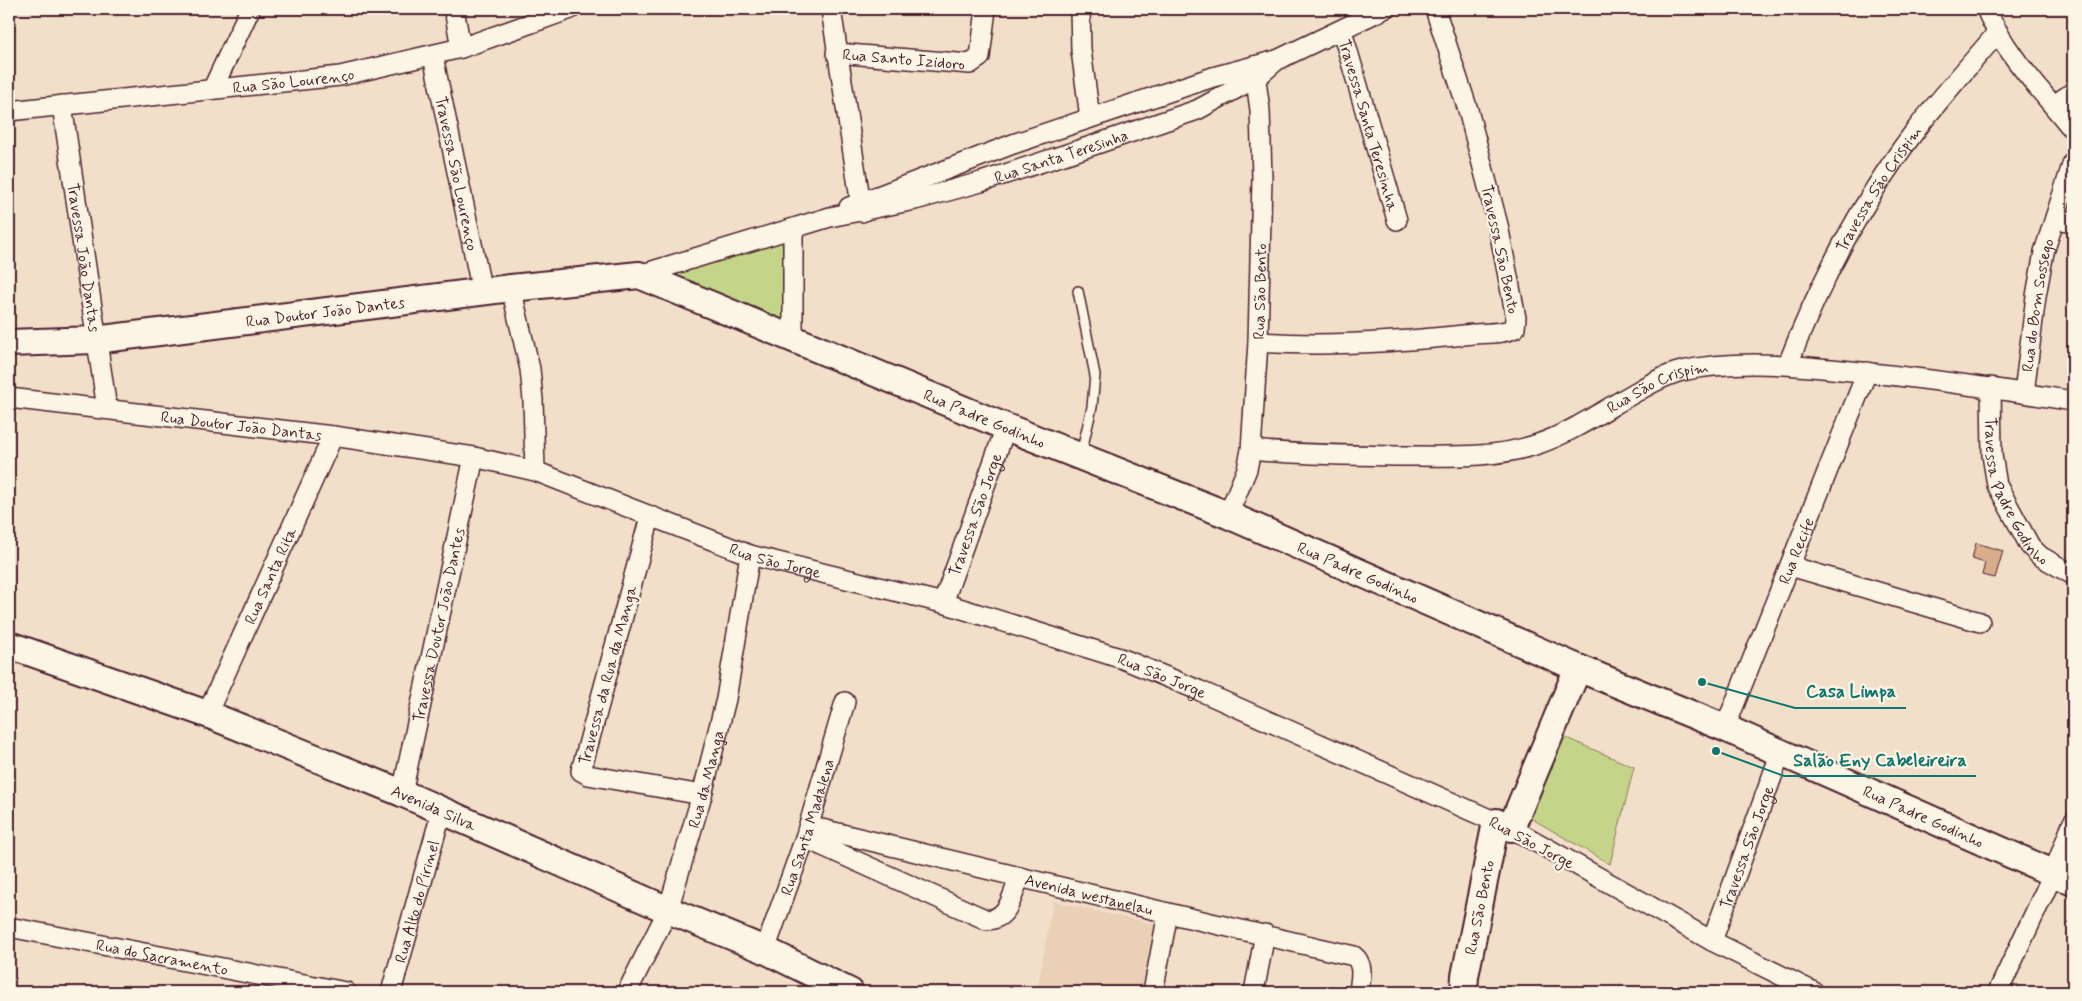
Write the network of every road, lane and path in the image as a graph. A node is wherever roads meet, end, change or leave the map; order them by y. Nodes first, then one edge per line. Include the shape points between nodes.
1 (250, 9) edge
2 (454, 9) edge
3 (571, 9) edge
4 (831, 9) edge
5 (986, 9) edge
6 (1080, 9) edge
7 (1384, 9) edge
8 (1435, 9) edge
9 (1986, 9) edge
10 (1342, 31) junction
11 (1998, 32) junction
12 (461, 48) junction
13 (836, 53) junction
14 (433, 56) junction
15 (1255, 72) junction
16 (213, 88) junction
17 (2073, 92) edge
18 (62, 105) junction
19 (2054, 105) junction
20 (9, 111) edge
21 (1090, 118) junction
22 (2073, 130) edge
23 (2073, 162) edge
24 (861, 207) junction
25 (1397, 220) dead end
26 (2064, 220) edge
27 (793, 229) junction
28 (640, 275) junction
29 (511, 288) junction
30 (1078, 291) dead end
31 (482, 292) junction
32 (793, 337) junction
33 (96, 340) junction
34 (1258, 342) junction
35 (9, 343) edge
36 (1788, 364) junction
37 (1867, 372) junction
38 (1991, 387) junction
39 (2024, 393) junction
40 (9, 398) edge
41 (2073, 401) edge
42 (106, 409) junction
43 (1006, 428) junction
44 (333, 436) junction
45 (1251, 450) junction
46 (474, 457) junction
47 (1080, 457) junction
48 (535, 471) junction
49 (1228, 515) junction
50 (650, 517) junction
51 (750, 555) junction
52 (1790, 566) junction
53 (2073, 575) edge
54 (943, 602) junction
55 (1980, 622) dead end
56 (9, 644) edge
57 (1578, 668) junction
58 (845, 702) dead end
59 (207, 714) junction
60 (1725, 728) junction
61 (1781, 752) junction
62 (402, 792) junction
63 (702, 795) junction
64 (442, 810) junction
65 (2073, 822) edge
66 (1504, 825) junction
67 (807, 832) junction
68 (1020, 877) junction
69 (2063, 878) edge
70 (668, 910) junction
71 (1168, 913) junction
72 (9, 927) edge
73 (1265, 934) junction
74 (1712, 941) junction
75 (765, 950) junction
76 (346, 992) edge
77 (391, 992) edge
78 (627, 992) edge
79 (850, 992) edge
80 (1153, 992) edge
81 (1254, 992) edge
82 (1359, 992) edge
83 (1464, 992) edge
84 (1814, 992) edge
85 (1998, 992) edge

1 - 16 street
2 - 12 street
3 - 12 street, Rua São Lourenço
4 - 13 street, Rua Santo Izidoro
5 - 13 street, Rua Santo Izidoro via 980,57 970,64
6 - 21 street
7 - 10 street, Rua Santa Teresinha
8 - 34 street, Travessa São Bento via 1468,110 1498,225 1516,318 1514,328 1459,336 1350,344
9 - 11 street
10 - 15 street, Rua Santa Teresinha
10 - 25 street, Travessa Santa Teresinha
11 - 19 street
11 - 36 street, Travessa São Crispim via 1914,133 1854,224 1810,310
12 - 14 street, Rua São Lourenço
13 - 24 street, Rua Santo Izidoro
14 - 16 street, Rua São Lourenço via 340,76
14 - 31 street, Travessa São Lourenço
15 - 21 street, Rua Santa Teresinha
15 - 24 street, Rua Santa Teresinha via 1222,98 1179,116 981,182
15 - 34 street, Rua São Bento via 1262,178
16 - 18 street, Rua São Lourenço
17 - 19 street
18 - 20 street, Rua São Lourenço
18 - 33 street, Travessa João Dantas
19 - 22 street
21 - 24 street, Rua Santa Teresinha
23 - 26 street, Rua do Bom Sossego
24 - 27 street, Rua Santa Teresinha
26 - 39 street, Rua do Bom Sossego via 2044,252
27 - 28 street, Rua Santa Teresinha
27 - 32 street
28 - 29 street, Rua Doutor João Dantes
28 - 32 street, Rua Padre Godinho
29 - 31 street, Rua Doutor João Dantes
29 - 48 street via 530,369
30 - 47 lane via 1094,375 1092,407
31 - 33 street, Rua Doutor João Dantes
32 - 43 street, Rua Padre Godinho
33 - 35 street, Rua Doutor João Dantes
33 - 42 street, Travessa João Dantas
34 - 45 street, Rua São Bento
36 - 37 street, Rua São Crispim
36 - 45 street, Rua São Crispim via 1681,371 1662,377 1566,432 1538,444 1510,450 1468,456 1302,455
37 - 38 street, Rua São Crispim
37 - 52 street, Rua Recife
38 - 39 street, Rua São Crispim
38 - 53 street, Travessa Padre Godinho via 1992,455 1997,485 2030,546 2040,556
39 - 41 street, Rua São Crispim
40 - 42 street, Rua Doutor João Dantas
42 - 44 street, Rua Doutor João Dantas
43 - 47 street, Rua Padre Godinho
43 - 54 street, Travessa São Jorge
44 - 46 street, Rua Doutor João Dantas
44 - 59 street, Rua Santa Rita
45 - 49 street, Rua São Bento via 1247,469
46 - 48 street, Rua São Jorge
46 - 62 street, Travessa Doutor João Dantes
47 - 49 street, Rua Padre Godinho
48 - 50 street, Rua São Jorge
49 - 57 street, Rua Padre Godinho
50 - 51 street, Rua São Jorge
50 - 63 street, Travessa da Rua da Manga via 581,770 588,776
51 - 54 street, Rua São Jorge
51 - 63 street, Rua da Manga via 726,699
52 - 55 street
52 - 60 street, Rua Recife
54 - 66 street, Rua São Jorge via 1123,659
56 - 59 street, Avenida Silva
57 - 60 street, Rua Padre Godinho
57 - 66 street
58 - 67 street, Rua Santa Madalena
59 - 62 street, Avenida Silva
60 - 61 street, Rua Padre Godinho
61 - 69 street, Rua Padre Godinho
61 - 74 street, Travessa São Jorge
62 - 64 street, Avenida Silva
63 - 70 street, Rua da Manga
64 - 70 street, Avenida Silva
64 - 77 street, Rua Alto do Pirinel
65 - 69 street
66 - 74 street, Rua São Jorge
66 - 83 street, Rua São Bento via 1465,976
67 - 68 street, Avenida westanelau
67 - 68 street via 988,920 1001,916 1006,910
67 - 75 street, Rua Santa Madalena
68 - 71 street, Avenida westanelau
69 - 85 street
70 - 75 street, Avenida Silva
70 - 78 street, Rua da Manga
71 - 73 street, Avenida westanelau
71 - 80 street
72 - 76 street, Rua do Sacramento
73 - 81 street
73 - 82 street, Avenida westanelau via 1354,956 1361,969
74 - 84 street, Rua São Jorge
75 - 79 street, Avenida Silva

